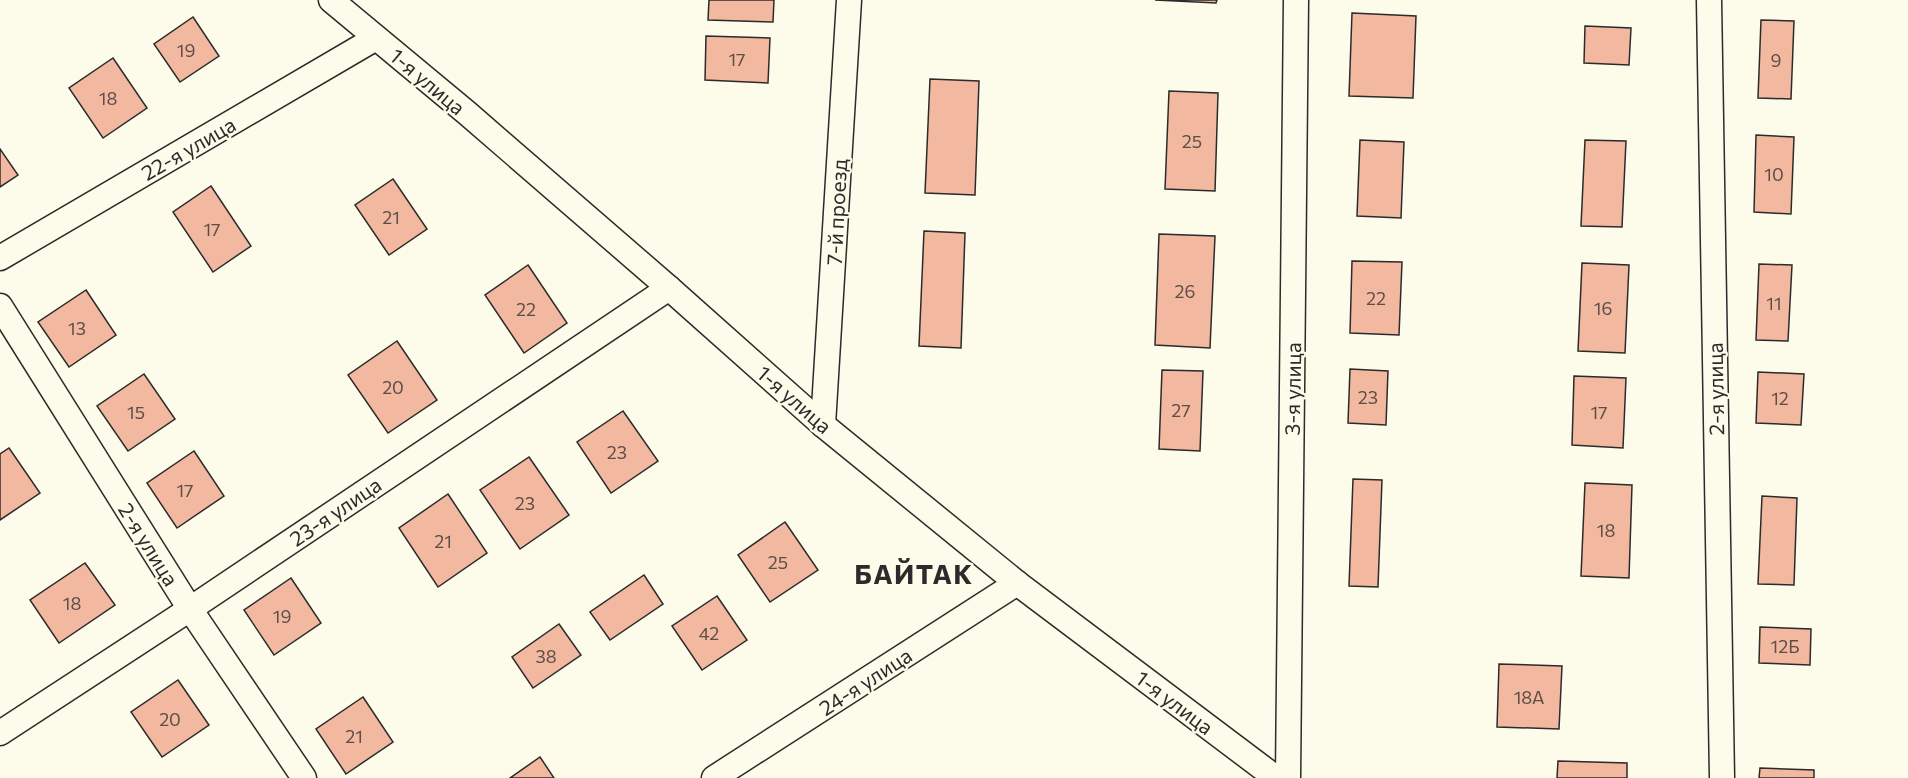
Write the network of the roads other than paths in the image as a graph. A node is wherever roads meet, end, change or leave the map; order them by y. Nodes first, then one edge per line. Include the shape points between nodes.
1 (331, 0) edge
2 (849, 0) edge
3 (1296, 0) edge
4 (1709, 0) edge
5 (376, 38) junction
6 (0, 258) edge
7 (669, 288) junction
8 (0, 306) edge
9 (823, 425) junction
10 (1017, 583) junction
11 (190, 609) junction
12 (0, 733) edge
13 (304, 778) edge
14 (714, 778) edge
15 (1276, 778) edge
16 (1288, 778) edge
17 (1722, 778) edge

1 - 5 street, 1-я улица
2 - 9 street, 7-й проезд
3 - 16 street, 3-я улица
4 - 17 street, 2-я улица
5 - 6 street, 22-я улица
5 - 7 street, 1-я улица
7 - 9 street, 1-я улица
7 - 11 street, 23-я улица
8 - 11 street, 2-я улица
9 - 10 street, 1-я улица
10 - 14 street, 24-я улица
10 - 15 street, 1-я улица
11 - 12 street, 23-я улица
11 - 13 street, 2-я улица

